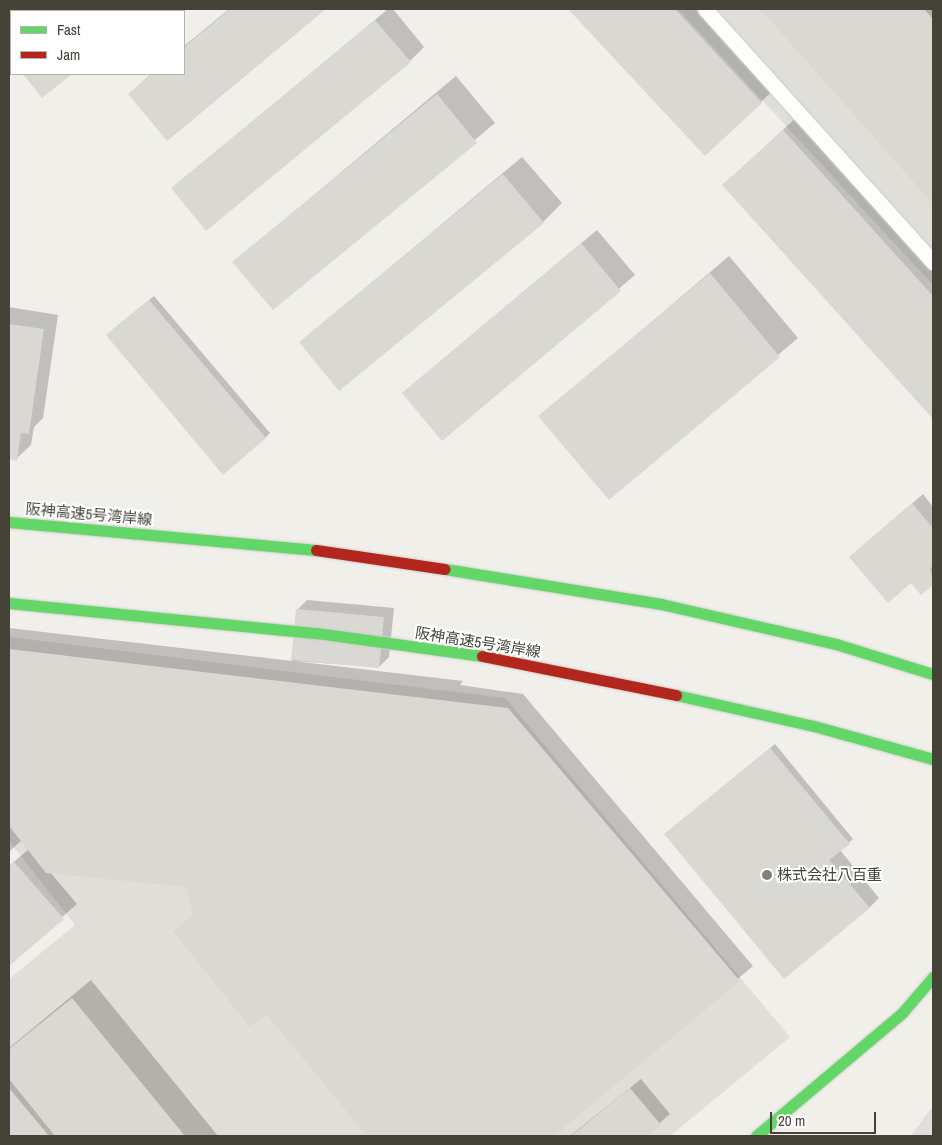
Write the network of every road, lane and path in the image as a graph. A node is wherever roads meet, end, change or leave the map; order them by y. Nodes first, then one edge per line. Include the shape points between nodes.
1 (706, 9) edge
2 (933, 262) edge
3 (9, 522) edge
4 (9, 602) edge
5 (933, 674) edge
6 (933, 759) edge
7 (933, 977) edge
8 (756, 1136) edge

1 - 2 lane
3 - 5 main road, 阪神高速5号湾岸線 via 330,551 651,602 836,644
4 - 6 main road, 阪神高速5号湾岸線 via 316,633 475,655 629,684 805,724
7 - 8 main road via 902,1012

